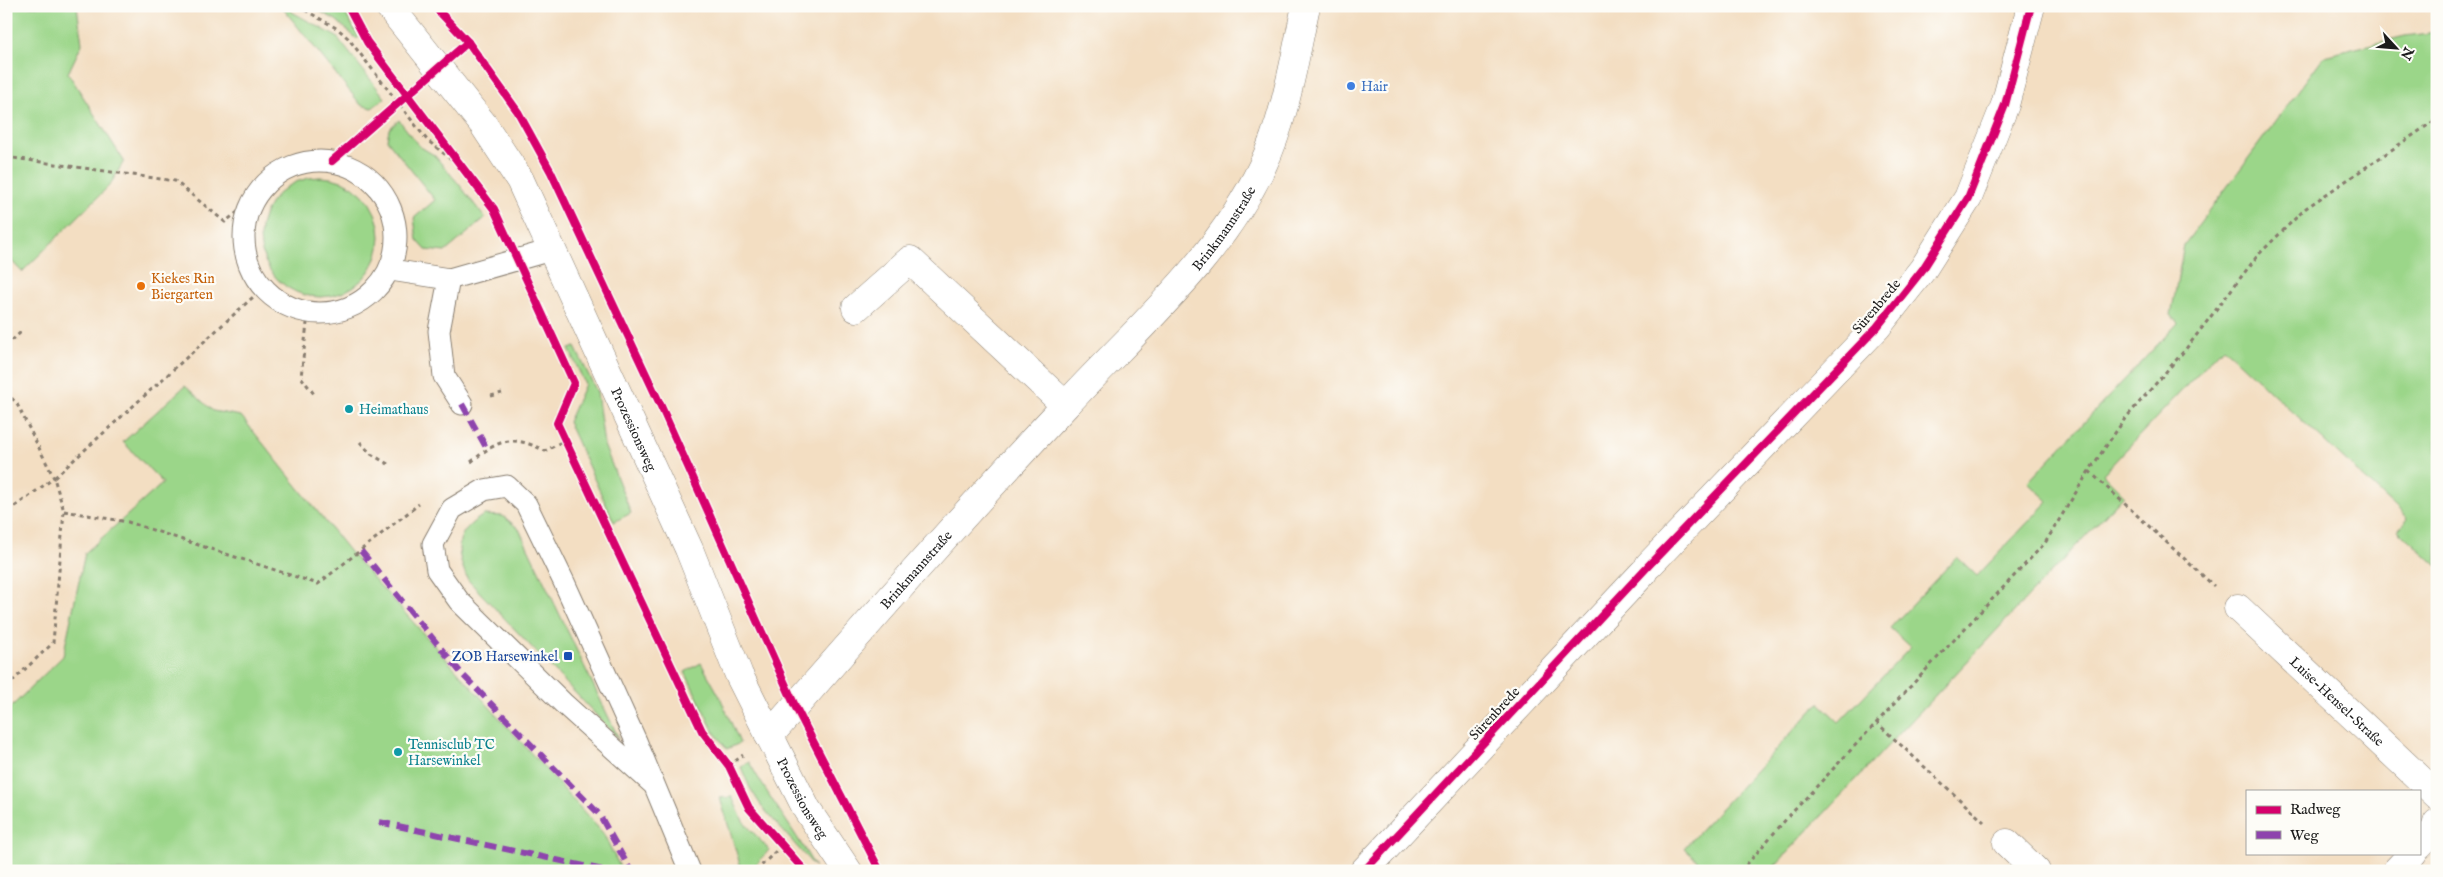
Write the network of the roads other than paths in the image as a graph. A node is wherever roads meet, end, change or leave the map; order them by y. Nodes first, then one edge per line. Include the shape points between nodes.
1 (389, 6) edge
2 (1306, 6) edge
3 (2031, 6) edge
4 (551, 250) junction
5 (390, 270) junction
6 (449, 279) junction
7 (856, 308) dead end
8 (462, 404) dead end
9 (1065, 405) junction
10 (2238, 608) road end
11 (768, 736) junction
12 (654, 785) junction
13 (2437, 795) edge
14 (2437, 823) edge
15 (2007, 843) road end
16 (2420, 845) edge
17 (2411, 854) edge
18 (690, 871) edge
19 (848, 871) edge
20 (1364, 871) edge
21 (2036, 871) edge
22 (2396, 871) edge

1 - 4 street, Prozessionsweg via 483,124 520,180
2 - 9 street, Brinkmannstraße via 1280,121 1263,166 1235,216 1198,266
3 - 20 street, Sürenbrede via 2005,106 1968,198 1923,269 1877,327
4 - 6 lane
4 - 11 street, Prozessionsweg via 689,549 738,675
5 - 5 lane via 356,306 308,314 290,307 263,288 246,261 243,231 251,201 271,179 300,162 332,161 368,176 390,205 399,242
5 - 6 lane
6 - 8 lane via 439,331 444,376
7 - 9 street via 910,260
9 - 11 street, Brinkmannstraße
10 - 13 street, Luise-Hensel-Straße
11 - 19 street, Prozessionsweg via 807,810
12 - 12 lane via 526,504 506,486 484,490 452,509 433,544 437,570 459,601 562,703
12 - 18 lane
14 - 16 street via 2435,830
15 - 21 street
17 - 22 street

